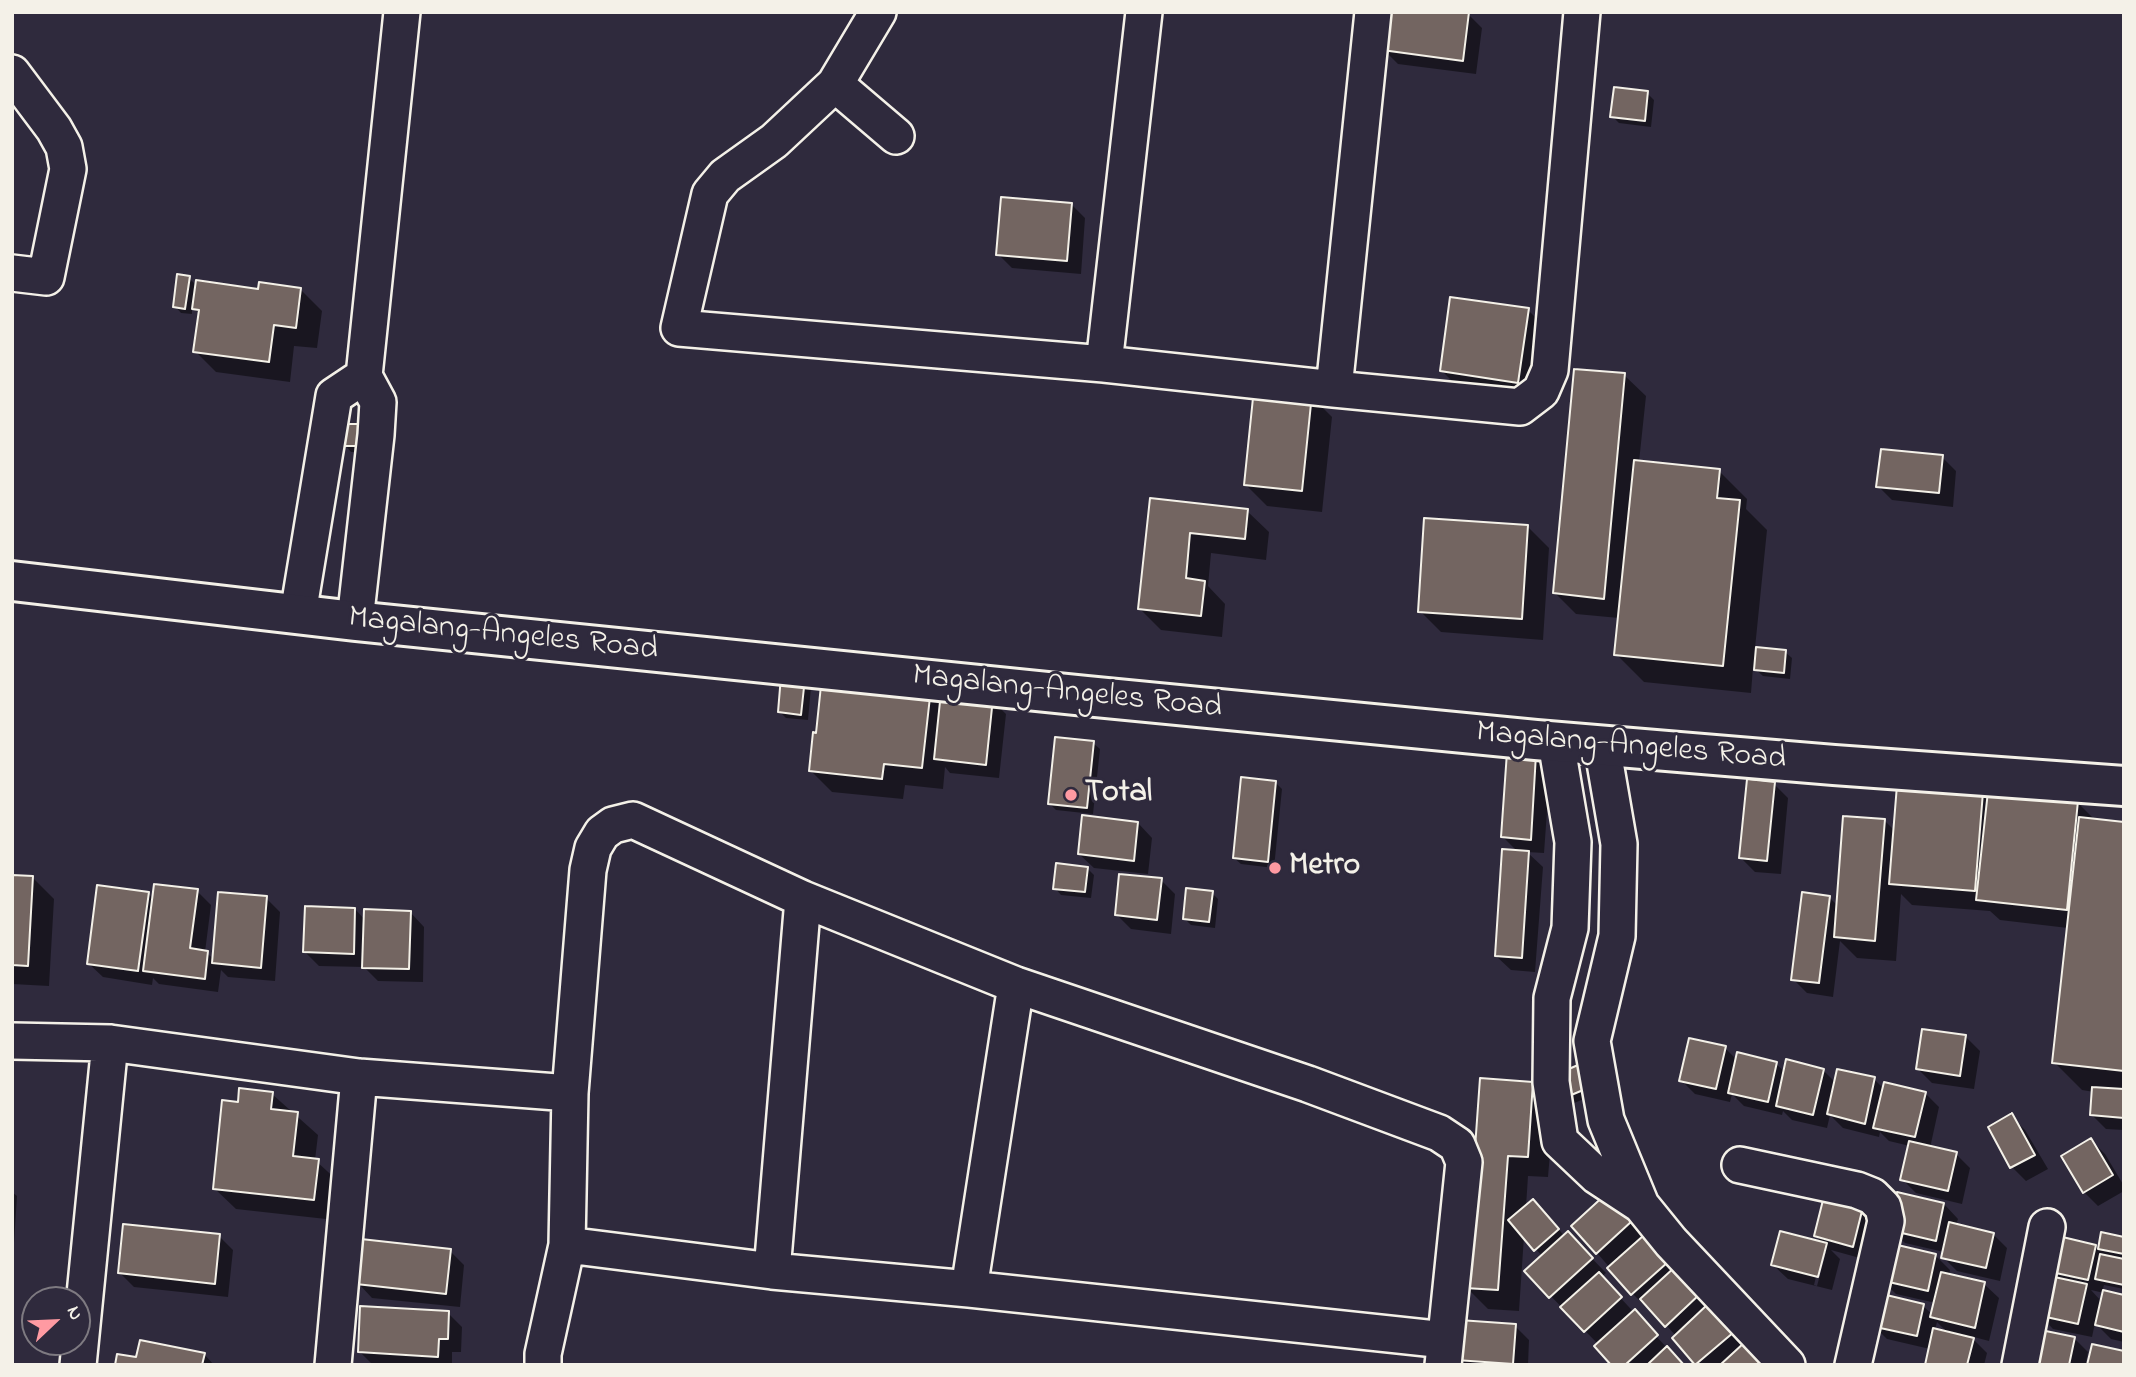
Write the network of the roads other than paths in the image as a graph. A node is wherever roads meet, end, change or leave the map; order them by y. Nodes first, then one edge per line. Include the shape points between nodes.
1 (402, 12) edge
2 (878, 12) edge
3 (1144, 12) edge
4 (1373, 12) edge
5 (1582, 12) edge
6 (12, 74) edge
7 (835, 84) junction
8 (896, 136) dead end
9 (12, 273) edge
10 (1104, 364) junction
11 (364, 376) junction
12 (1334, 390) junction
13 (12, 582) edge
14 (299, 614) junction
15 (355, 621) junction
16 (1556, 742) junction
17 (1602, 746) junction
18 (2124, 786) edge
19 (803, 899) junction
20 (1016, 985) junction
21 (12, 1041) edge
22 (1592, 1041) junction
23 (110, 1043) junction
24 (1551, 1043) junction
25 (359, 1077) junction
26 (570, 1093) junction
27 (1740, 1165) dead end
28 (1641, 1205) junction
29 (2047, 1227) dead end
30 (567, 1245) junction
31 (772, 1271) junction
32 (969, 1289) junction
33 (1444, 1352) edge
34 (78, 1365) edge
35 (332, 1365) edge
36 (543, 1365) edge
37 (1787, 1365) edge
38 (1853, 1365) edge
39 (2020, 1365) edge

1 - 11 street
2 - 7 street
3 - 10 street
4 - 12 street
5 - 12 street via 1550,370 1541,391 1520,407
6 - 9 street via 54,129 68,169 46,277
7 - 8 street
7 - 10 street via 774,141 725,176 710,194 679,328
10 - 12 street
11 - 14 street via 334,396
11 - 15 street via 378,402
13 - 14 main road, Magalang-Angeles Road
14 - 15 main road, Magalang-Angeles Road
15 - 16 main road, Magalang-Angeles Road
16 - 17 main road, Magalang-Angeles Road
16 - 24 street via 1573,842 1570,928 1552,998
17 - 18 main road, Magalang-Angeles Road
17 - 22 street via 1619,844 1617,936
19 - 20 street
19 - 26 street via 633,820 602,832 588,870
19 - 31 street
20 - 32 street
20 - 33 street via 1419,1124 1457,1145 1464,1162
21 - 23 street
22 - 24 street
22 - 28 street via 1606,1120
23 - 25 street
23 - 34 street
24 - 28 street via 1551,1082 1560,1140 1597,1176
25 - 26 street
25 - 35 street
26 - 30 street
27 - 38 street via 1857,1190 1883,1207 1886,1221
28 - 37 street
29 - 39 street
30 - 31 street
30 - 36 street
31 - 32 street
32 - 33 street

